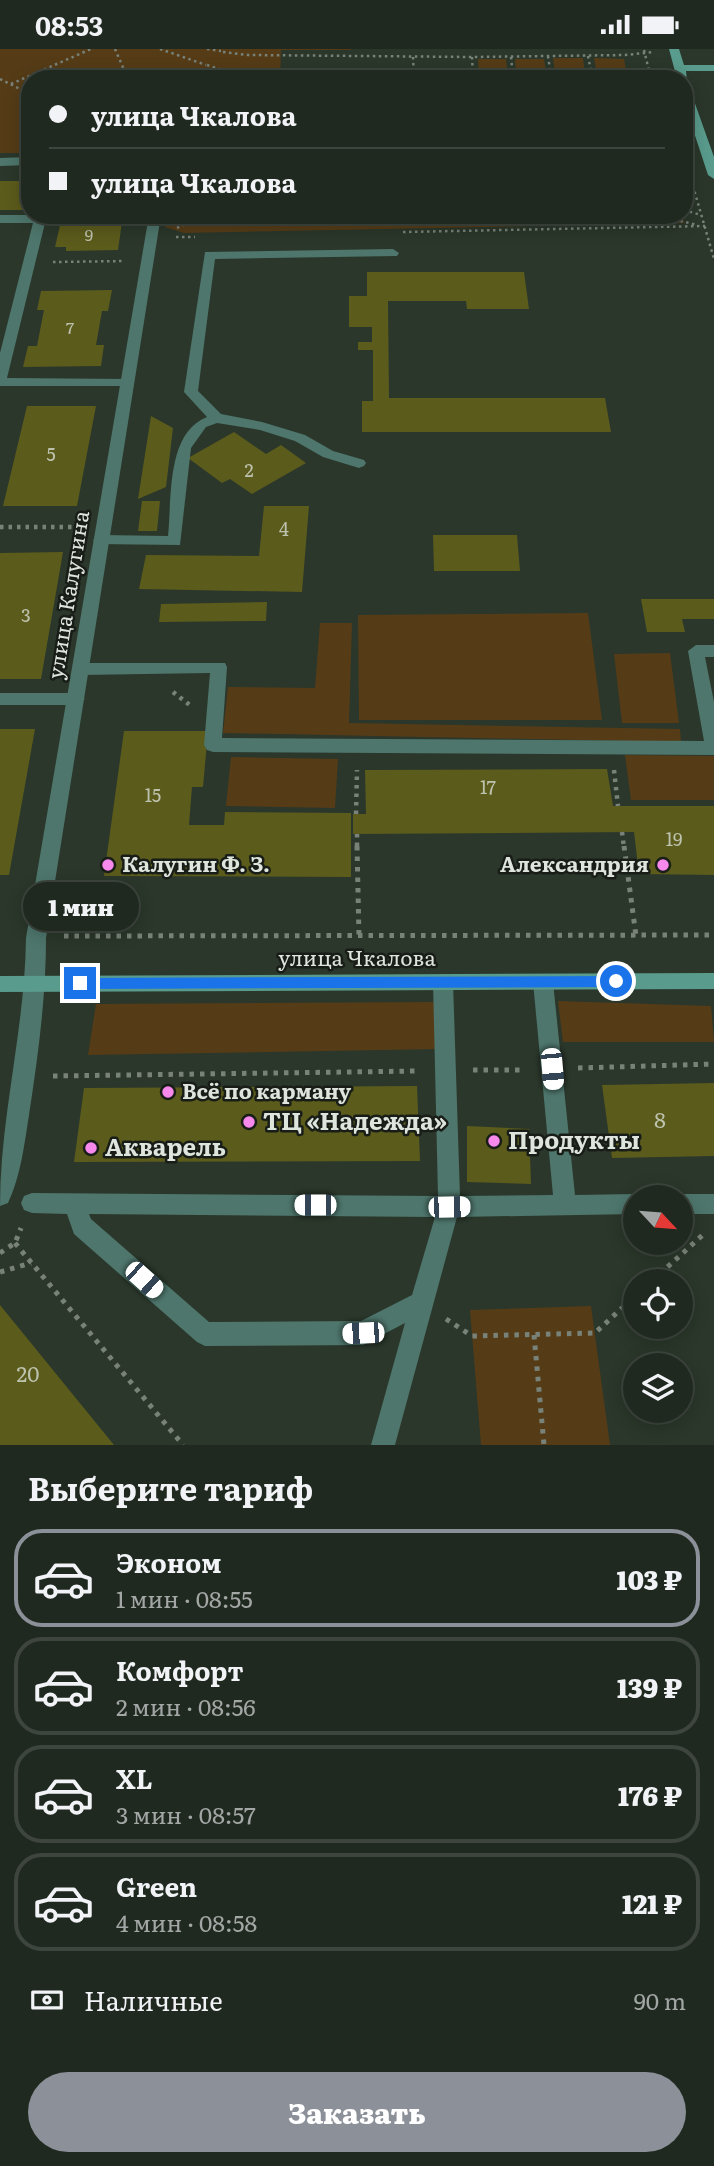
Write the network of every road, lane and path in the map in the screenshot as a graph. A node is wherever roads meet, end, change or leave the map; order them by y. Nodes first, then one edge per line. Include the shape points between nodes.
1 (90, 49) edge
2 (115, 49) edge
3 (160, 49) edge
4 (206, 49) edge
5 (644, 50) edge
6 (674, 51) edge
7 (548, 56) junction
8 (588, 56) junction
9 (413, 57) junction
10 (472, 57) junction
11 (511, 57) junction
12 (714, 68) edge
13 (42, 70) edge
14 (124, 70) edge
15 (221, 70) edge
16 (414, 70) edge
17 (473, 70) edge
18 (512, 70) edge
19 (550, 70) edge
20 (591, 70) edge
21 (649, 70) edge
22 (680, 70) edge
23 (693, 74) edge
24 (0, 79) edge
25 (21, 79) edge
26 (10, 84) junction
27 (21, 90) edge
28 (693, 104) edge
29 (709, 144) edge
30 (21, 161) edge
31 (0, 162) edge
32 (714, 175) edge
33 (693, 185) edge
34 (693, 194) edge
35 (696, 195) junction
36 (693, 212) edge
37 (702, 215) junction
38 (0, 219) edge
39 (21, 219) edge
40 (693, 223) edge
41 (39, 224) edge
42 (154, 224) edge
43 (705, 226) junction
44 (401, 233) dead end
45 (194, 237) dead end
46 (151, 239) junction
47 (393, 253) dead end
48 (714, 259) edge
49 (120, 261) dead end
50 (29, 262) junction
51 (0, 381) edge
52 (127, 383) junction
53 (216, 418) junction
54 (359, 463) dead end
55 (0, 527) edge
56 (82, 527) dead end
57 (101, 540) junction
58 (714, 651) edge
59 (142, 667) junction
60 (81, 669) junction
61 (0, 698) edge
62 (76, 699) junction
63 (214, 725) junction
64 (358, 744) junction
65 (611, 748) junction
66 (714, 748) edge
67 (618, 806) dead end
68 (356, 814) dead end
69 (622, 832) dead end
70 (357, 834) dead end
71 (714, 935) edge
72 (359, 936) junction
73 (636, 936) junction
74 (36, 938) junction
75 (714, 981) edge
76 (443, 982) junction
77 (543, 982) junction
78 (0, 983) edge
79 (37, 983) junction
80 (714, 1064) edge
81 (552, 1069) junction
82 (446, 1071) junction
83 (49, 1076) dead end
84 (6, 1151) edge
85 (0, 1196) edge
86 (32, 1203) dead end
87 (74, 1203) junction
88 (714, 1203) edge
89 (693, 1204) edge
90 (565, 1205) junction
91 (623, 1205) edge
92 (449, 1207) junction
93 (714, 1225) edge
94 (15, 1243) dead end
95 (31, 1263) junction
96 (665, 1269) edge
97 (0, 1272) edge
98 (425, 1293) junction
99 (623, 1307) edge
100 (534, 1335) junction
101 (183, 1445) edge
102 (383, 1445) edge
103 (544, 1445) edge

1 - 13 path
2 - 14 path
3 - 15 path
4 - 9 path via 248,55
5 - 6 path
5 - 8 path
5 - 21 path
6 - 22 main road
7 - 8 path
7 - 11 path
7 - 19 path
8 - 20 path
9 - 10 path
9 - 16 path
10 - 11 path
10 - 17 path
11 - 18 path
12 - 23 main road
24 - 26 path
25 - 26 path
26 - 27 path
28 - 29 main road
29 - 32 main road
30 - 31 street
33 - 35 path
34 - 35 path
35 - 37 path
36 - 37 path
37 - 43 path
38 - 39 street
40 - 43 path
41 - 50 street
42 - 46 street, улица Калугина
43 - 44 path
43 - 48 path
45 - 46 path
46 - 52 street, улица Калугина
47 - 53 street via 209,255 191,392
49 - 50 path
50 - 51 street
51 - 52 street
52 - 57 street, улица Калугина
53 - 54 street via 300,438 328,454
53 - 57 street via 201,424 184,448 175,541
55 - 56 path
57 - 60 street, улица Калугина
58 - 66 street via 696,651
59 - 60 street
59 - 63 path
59 - 63 street via 219,667
60 - 62 street, улица Калугина
61 - 62 street
62 - 74 street, улица Калугина
63 - 64 street via 213,745
64 - 65 street
64 - 68 path
65 - 66 street
65 - 67 path
69 - 73 path
70 - 72 path
71 - 73 path
72 - 73 path
72 - 74 path
74 - 79 street, улица Калугина
75 - 77 main road, улица Чкалова
76 - 77 main road, улица Чкалова
76 - 79 main road, улица Чкалова
76 - 82 street
77 - 81 street
78 - 79 main road, улица Чкалова
79 - 84 street, улица Калугина
80 - 81 path
81 - 82 path
81 - 90 street
82 - 83 path
82 - 92 street
84 - 85 street, улица Калугина
86 - 87 street
87 - 92 street
87 - 98 street via 82,1226 205,1334 363,1333
88 - 89 street
90 - 91 street
90 - 92 street
92 - 98 street
93 - 96 path
94 - 95 path
95 - 97 path
95 - 101 path
98 - 100 path via 472,1336
98 - 102 street
99 - 100 path via 594,1333
100 - 103 path

